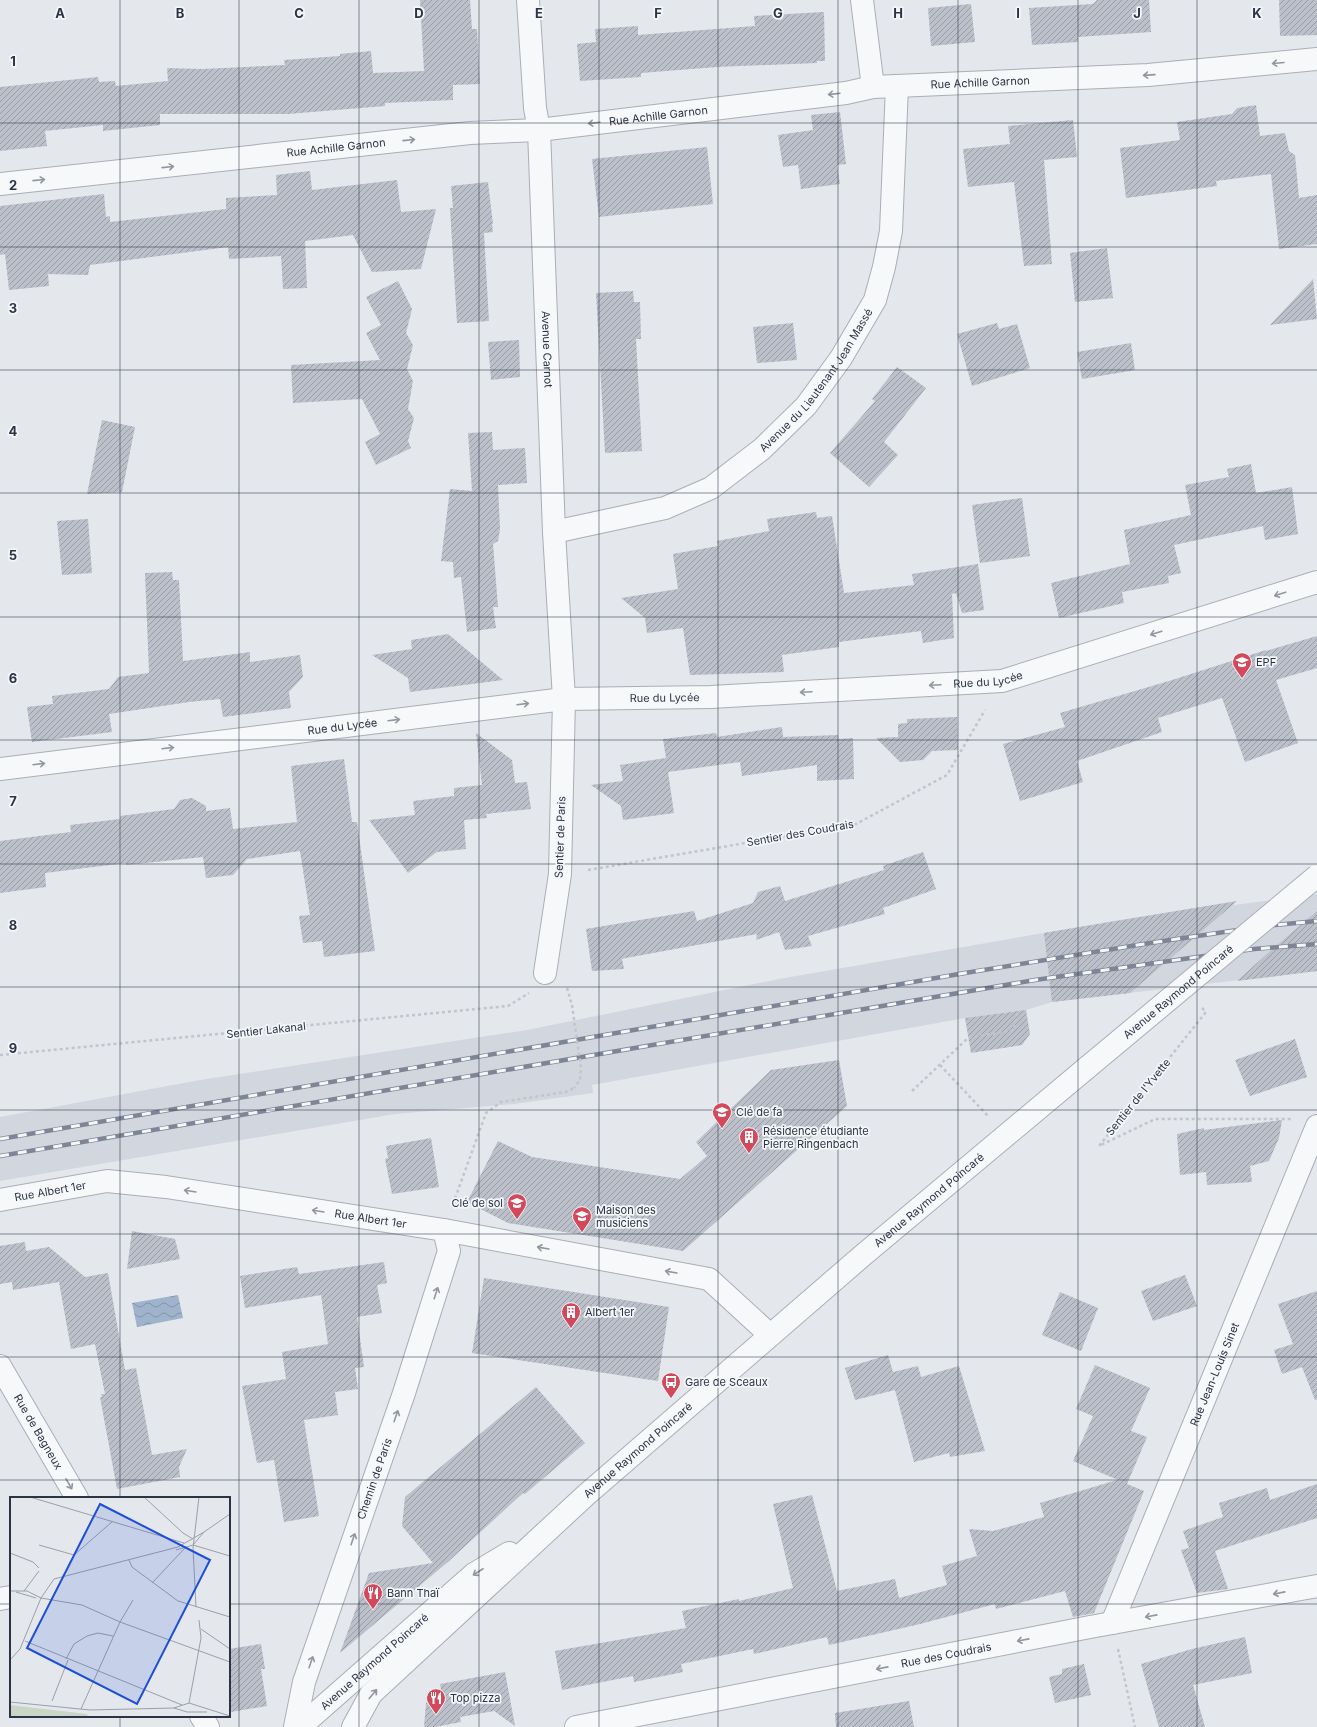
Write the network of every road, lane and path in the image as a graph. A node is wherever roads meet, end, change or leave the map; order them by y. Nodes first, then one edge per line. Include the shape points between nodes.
1 (528, 0) edge
2 (862, 0) edge
3 (1317, 59) edge
4 (897, 86) junction
5 (873, 87) junction
6 (538, 130) junction
7 (0, 184) edge
8 (554, 532) junction
9 (1317, 582) edge
10 (1002, 681) junction
11 (564, 699) junction
12 (0, 769) edge
13 (560, 874) junction
14 (1317, 876) edge
15 (545, 974) dead end
16 (1183, 988) junction
17 (528, 994) dead end
18 (572, 1005) dead end
19 (1018, 1011) dead end
20 (0, 1055) edge
21 (940, 1065) junction
22 (912, 1091) dead end
23 (1294, 1119) dead end
24 (992, 1121) dead end
25 (1317, 1126) edge
26 (0, 1200) edge
27 (444, 1230) junction
28 (770, 1336) junction
29 (0, 1366) edge
30 (76, 1497) edge
31 (547, 1530) junction
32 (1317, 1586) edge
33 (10, 1597) edge
34 (0, 1598) edge
35 (1112, 1623) junction
36 (304, 1682) junction
37 (336, 1695) junction
38 (203, 1717) edge
39 (208, 1727) edge
40 (295, 1727) edge
41 (300, 1727) edge
42 (353, 1727) edge
43 (576, 1727) edge
44 (1135, 1727) edge

1 - 6 street, Avenue Carnot
2 - 5 street
3 -> 4 street, Rue Achille Garnon via 1148,75
4 - 5 street, Rue Achille Garnon
4 - 8 street, Avenue du Lieutenant Jean Massé via 891,231 875,300 841,358 806,406 762,449 711,488 665,508
5 -> 6 street, Rue Achille Garnon via 846,93
7 -> 6 street, Rue Achille Garnon via 470,133
6 - 8 street, Avenue Carnot
8 - 11 street, Avenue Carnot
9 -> 10 street, Rue du Lycée
10 -> 11 street, Rue du Lycée via 712,697
10 - 13 path, Sentier des Coudrais via 947,775 856,824
12 -> 11 street, Rue du Lycée
11 - 13 street, Sentier de Paris
13 - 15 street, Sentier de Paris
14 - 16 street, Avenue Raymond Poincaré, bridge
16 - 23 path, Sentier de l'Yvette via 1206,1012 1099,1146 1155,1119
16 - 28 street, Avenue Raymond Poincaré, bridge
17 - 20 path, Sentier Lakanal via 508,1006
18 - 27 path, bridge via 581,1068 580,1080 574,1088 566,1092 501,1102 486,1113
19 - 21 path via 1014,1030 968,1038
21 - 22 path
21 - 24 path
25 - 35 street, Rue Jean-Louis Sinet
27 -> 26 street, Rue Albert 1er via 166,1187 107,1181
28 -> 27 street, Rue Albert 1er via 709,1279
36 -> 27 street, Chemin de Paris via 404,1393 447,1259 449,1251
28 - 31 street, Avenue Raymond Poincaré
29 -> 30 street, Rue de Bagneux
31 -> 37 street, Avenue Raymond Poincaré via 474,1574
42 -> 31 street, Avenue Raymond Poincaré via 371,1694
32 -> 35 street, Rue des Coudrais
33 - 34 street
35 -> 43 street, Rue des Coudrais
35 - 44 path
36 - 37 street via 318,1694
36 - 40 street, Chemin de Paris
37 - 41 street, Avenue Raymond Poincaré
38 - 39 street

